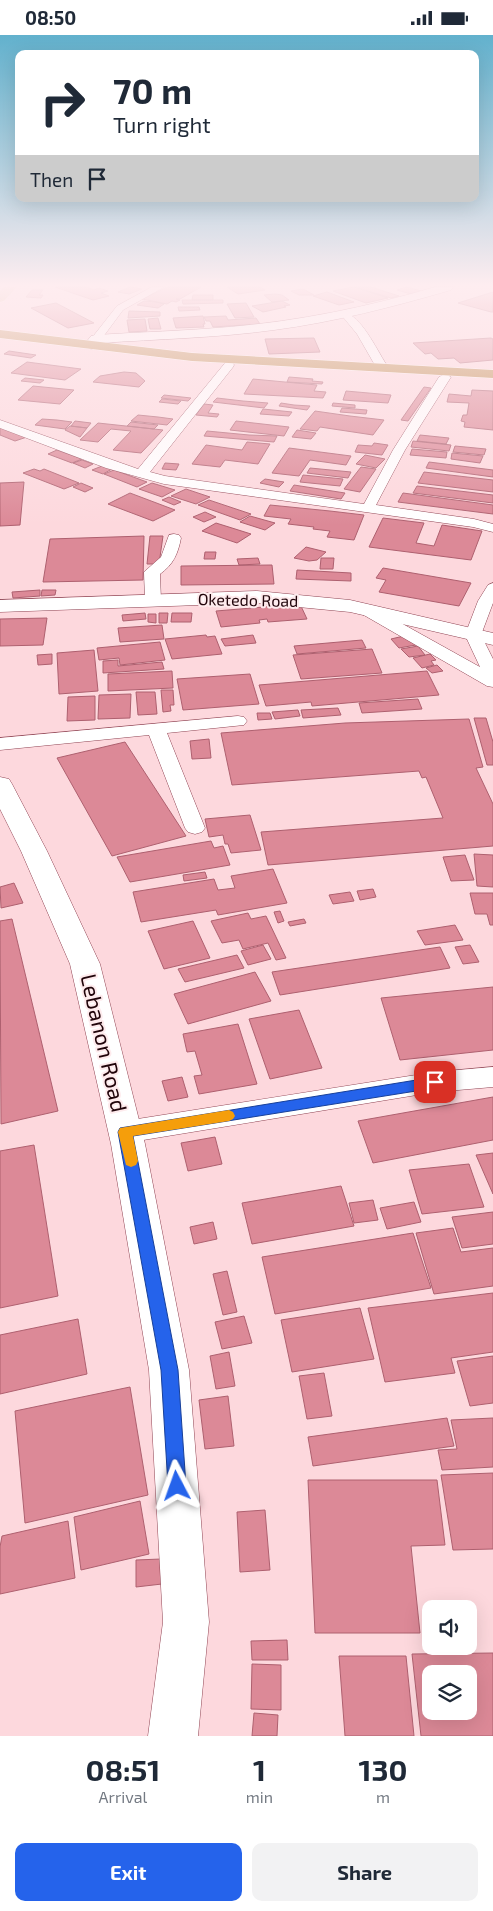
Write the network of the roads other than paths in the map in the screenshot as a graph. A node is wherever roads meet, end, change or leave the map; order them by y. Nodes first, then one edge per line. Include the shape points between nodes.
1 (228, 366) edge
2 (254, 366) edge
3 (372, 366) edge
4 (382, 367) joint
5 (493, 374) edge
6 (445, 377) junction
7 (493, 380) edge
8 (0, 424) edge
9 (141, 474) junction
10 (368, 508) junction
11 (493, 528) edge
12 (174, 538) dead end
13 (493, 588) edge
14 (153, 601) junction
15 (0, 606) edge
16 (368, 611) junction
17 (483, 637) edge
18 (493, 675) edge
19 (238, 721) dead end
20 (156, 729) junction
21 (0, 744) edge
22 (0, 785) edge
23 (195, 828) dead end
24 (493, 1077) edge
25 (125, 1132) junction
26 (174, 1736) edge

1 - 9 street
2 - 6 highway
3 - 4 highway
4 - 5 highway
6 - 7 highway
6 - 10 street via 399,450
8 - 9 street
9 - 10 street via 208,487
10 - 11 street
12 - 14 street via 171,554 152,572
13 - 17 street via 486,601
14 - 15 main road, Oketedo Road
14 - 16 main road, Oketedo Road via 257,597
16 - 17 main road, Oketedo Road
16 - 18 street
17 - 18 street
19 - 20 street
20 - 21 street
20 - 23 street
22 - 25 main road, Lebanon Road via 86,964
24 - 25 street via 435,1082
25 - 26 main road, Lebanon Road via 169,1370 186,1622

